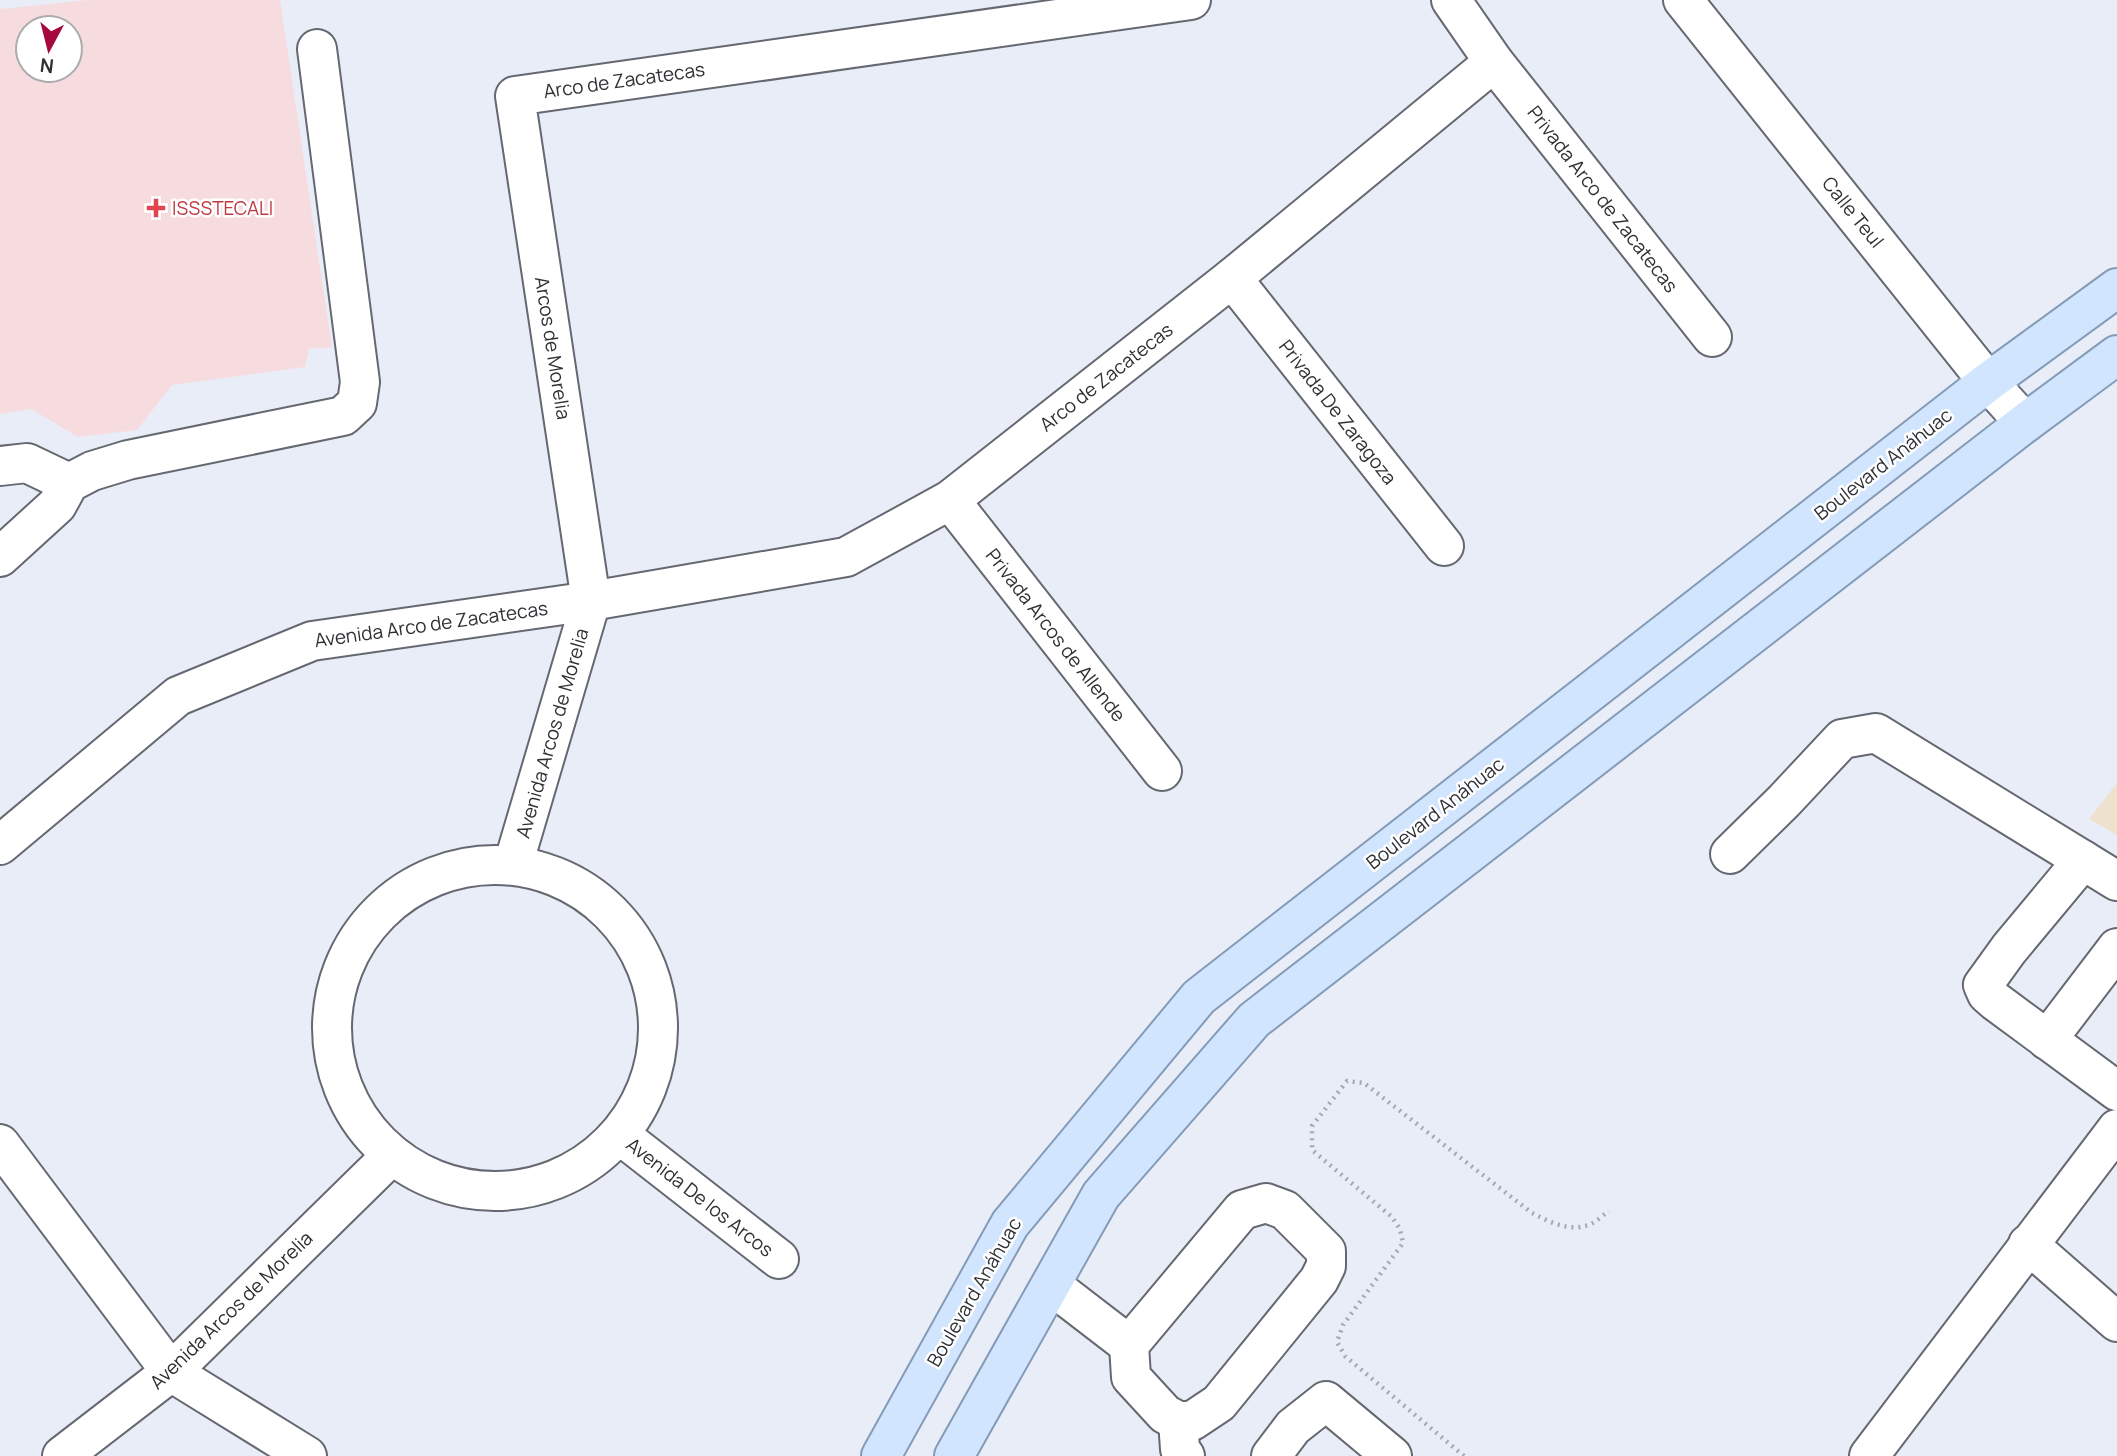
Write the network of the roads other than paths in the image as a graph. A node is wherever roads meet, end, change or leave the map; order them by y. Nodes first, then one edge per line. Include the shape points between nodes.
1 (1191, 0) edge
2 (1451, 0) edge
3 (1683, 0) edge
4 (317, 49) dead end
5 (1494, 62) junction
6 (515, 96) joint
7 (1232, 278) junction
8 (2117, 288) edge
9 (1712, 337) dead end
10 (2117, 355) edge
11 (1988, 382) junction
12 (2025, 423) junction
13 (0, 466) edge
14 (69, 483) junction
15 (950, 500) junction
16 (1444, 546) dead end
17 (0, 557) edge
18 (591, 601) junction
19 (1162, 771) dead end
20 (0, 845) edge
21 (1730, 854) dead end
22 (2083, 860) junction
23 (513, 865) junction
24 (2117, 881) edge
25 (2117, 948) edge
26 (2047, 1040) junction
27 (2117, 1091) edge
28 (2117, 1129) edge
29 (620, 1135) junction
30 (0, 1144) edge
31 (392, 1155) junction
32 (2028, 1244) junction
33 (779, 1259) dead end
34 (1051, 1284) junction
35 (2117, 1322) edge
36 (1129, 1345) junction
37 (171, 1372) junction
38 (1182, 1439) edge
39 (62, 1456) edge
40 (307, 1456) edge
41 (881, 1456) edge
42 (954, 1456) edge
43 (1271, 1456) edge
44 (1392, 1456) edge
45 (1869, 1456) edge

1 - 6 street, Arco de Zacatecas
2 - 5 street
3 - 11 street, Calle Teul
4 - 14 street via 360,382 357,403 343,416 128,460
5 - 7 street, Arco de Zacatecas
5 - 9 street, Privada Arco de Zacatecas
6 - 18 street, Arcos de Morelia
7 - 15 street, Arco de Zacatecas
7 - 16 street, Privada De Zaragoza
8 - 11 main road, Boulevard Anáhuac
10 - 12 main road
11 - 12 street, Calle Teul
11 - 41 main road, Boulevard Anáhuac via 1199,997 1010,1224
12 - 34 main road via 1254,1020 1101,1195
13 - 14 street via 27,463
14 - 17 street via 57,505
15 - 18 street, Arco de Zacatecas via 846,557
15 - 19 street, Privada Arcos de Allende
18 - 20 street, Avenida Arco de Zacatecas via 312,641 178,696
18 - 23 street, Avenida Arcos de Morelia
21 - 22 street via 1842,739 1876,733
22 - 24 street
22 - 26 street via 1983,985 1987,995
23 - 29 street via 562,878 605,906 637,945 656,993 659,1043 647,1093
23 - 31 street via 460,868 411,887 371,920 343,965 331,1016 335,1068 357,1116
25 - 26 street
26 - 27 street
28 - 32 street
29 - 31 street via 582,1168 535,1187 485,1192 435,1181
29 - 33 street, Avenida De los Arcos
30 - 37 street
31 - 37 street, Avenida Arcos de Morelia
32 - 35 street
32 - 45 street
34 - 36 street
34 - 42 main road
36 - 38 street via 1131,1377
36 - 38 street via 1242,1210 1266,1203 1285,1210 1326,1251 1326,1266 1319,1280 1219,1403 1192,1421
37 - 39 street, Avenida Arcos de Morelia
37 - 40 street
43 - 44 street via 1293,1427 1326,1401

